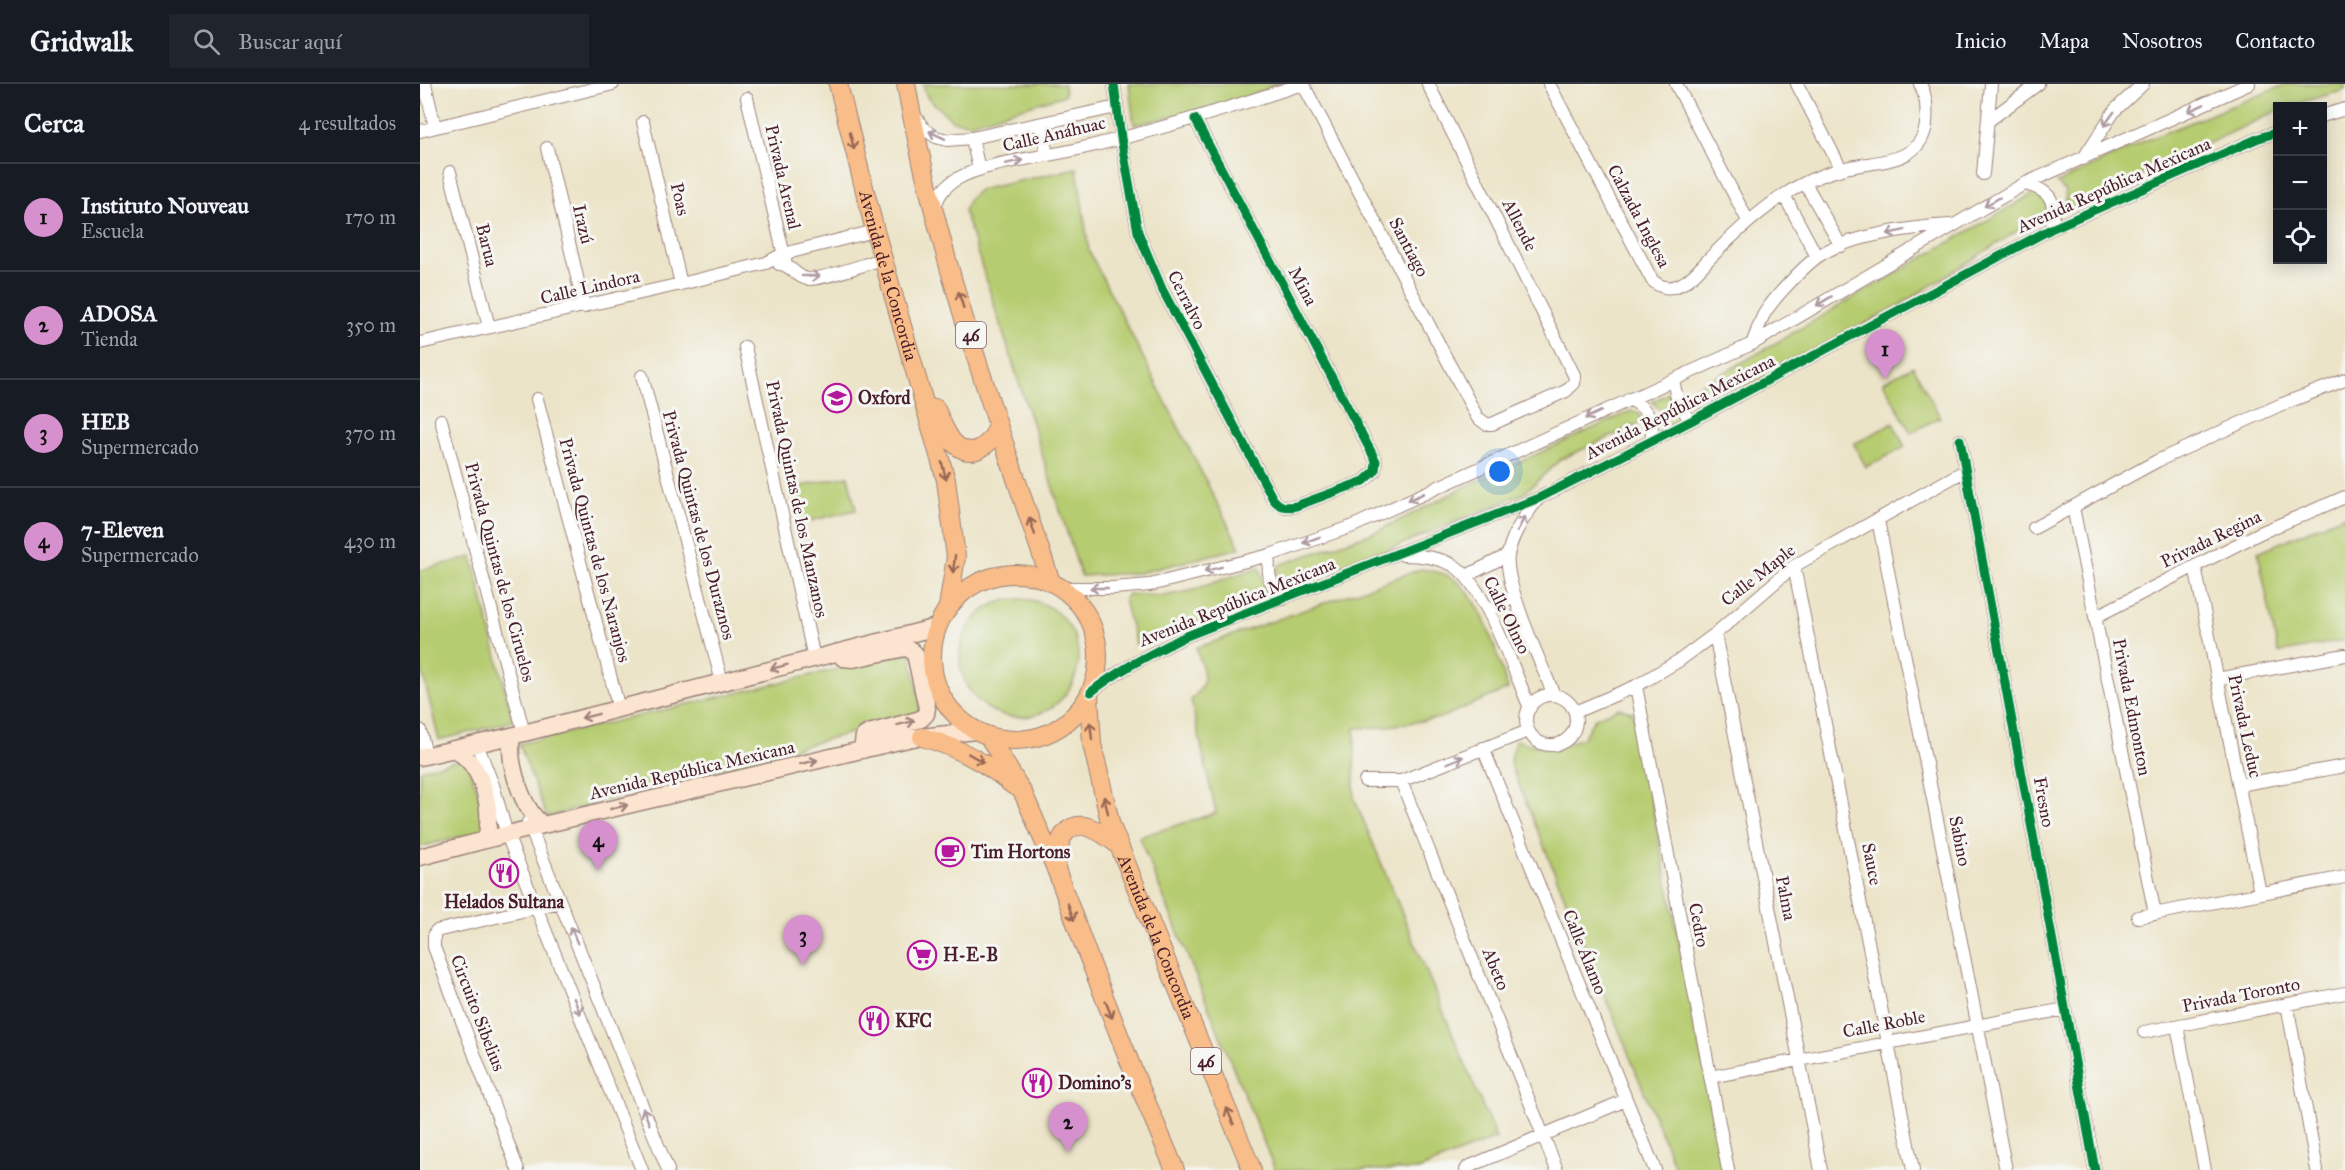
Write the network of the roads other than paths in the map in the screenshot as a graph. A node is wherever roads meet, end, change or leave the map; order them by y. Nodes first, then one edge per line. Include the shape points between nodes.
1 (425, 84) edge
2 (838, 84) edge
3 (906, 84) edge
4 (1114, 84) edge
5 (1303, 84) edge
6 (1428, 84) edge
7 (1549, 84) edge
8 (1676, 84) edge
9 (1797, 84) edge
10 (1920, 84) edge
11 (1991, 84) edge
12 (2038, 84) edge
13 (2143, 84) edge
14 (2249, 84) edge
15 (608, 85) edge
16 (747, 98) dead end
17 (1117, 107) junction
18 (2345, 109) edge
19 (911, 111) junction
20 (2327, 114) edge
21 (1195, 119) junction
22 (1988, 121) junction
23 (643, 122) dead end
24 (1041, 124) junction
25 (435, 127) junction
26 (420, 131) edge
27 (2273, 133) edge
28 (972, 138) junction
29 (1121, 138) junction
30 (547, 148) dead end
31 (1047, 155) junction
32 (2083, 159) junction
33 (1841, 169) junction
34 (979, 170) junction
35 (450, 172) dead end
36 (1983, 174) dead end
37 (1805, 183) junction
38 (2024, 184) junction
39 (1784, 195) junction
40 (934, 210) junction
41 (1748, 221) junction
42 (1954, 224) junction
43 (2051, 229) junction
44 (875, 231) junction
45 (1841, 246) junction
46 (1817, 257) junction
47 (784, 259) junction
48 (883, 259) junction
49 (681, 284) junction
50 (584, 307) junction
51 (489, 327) junction
52 (420, 343) edge
53 (1752, 344) junction
54 (745, 347) dead end
55 (914, 366) junction
56 (642, 376) dead end
57 (1673, 380) junction
58 (2345, 380) edge
59 (1574, 383) joint
60 (537, 399) dead end
61 (1629, 399) junction
62 (441, 420) dead end
63 (1691, 422) junction
64 (998, 425) junction
65 (1960, 440) dead end
66 (1651, 441) junction
67 (1966, 470) junction
68 (2345, 497) edge
69 (1539, 498) junction
70 (2073, 507) junction
71 (1287, 508) joint
72 (1878, 520) junction
73 (2034, 528) dead end
74 (1270, 555) junction
75 (1396, 555) junction
76 (1508, 555) junction
77 (1794, 566) junction
78 (2195, 566) junction
79 (1466, 576) junction
80 (1056, 585) junction
81 (1515, 596) junction
82 (1283, 599) junction
83 (948, 607) junction
84 (1488, 610) junction
85 (2096, 617) junction
86 (937, 627) junction
87 (1715, 633) junction
88 (835, 652) junction
89 (2345, 655) edge
90 (814, 658) junction
91 (2217, 679) junction
92 (722, 682) junction
93 (1636, 686) junction
94 (1090, 694) junction
95 (1554, 695) junction
96 (1530, 708) junction
97 (619, 709) junction
98 (1575, 712) junction
99 (420, 730) edge
100 (1528, 731) junction
101 (982, 734) junction
102 (512, 736) junction
103 (922, 737) junction
104 (477, 744) junction
105 (1483, 748) junction
106 (453, 749) junction
107 (862, 750) junction
108 (423, 756) edge
109 (2345, 766) edge
110 (1365, 781) dead end
111 (1401, 781) junction
112 (2239, 785) junction
113 (1024, 795) junction
114 (537, 827) junction
115 (507, 835) junction
116 (486, 840) junction
117 (1117, 844) junction
118 (420, 857) edge
119 (1056, 869) junction
120 (2345, 876) edge
121 (2260, 893) junction
122 (560, 902) junction
123 (537, 907) junction
124 (2155, 914) junction
125 (2138, 917) dead end
126 (2345, 993) edge
127 (2287, 1004) junction
128 (2065, 1009) junction
129 (1978, 1025) junction
130 (2177, 1026) junction
131 (2144, 1032) dead end
132 (1888, 1042) junction
133 (1800, 1059) junction
134 (1710, 1077) junction
135 (1626, 1100) junction
136 (1543, 1135) junction
137 (518, 1170) edge
138 (642, 1170) edge
139 (668, 1170) edge
140 (1175, 1170) edge
141 (1252, 1170) edge
142 (1466, 1170) edge
143 (1557, 1170) edge
144 (1654, 1170) edge
145 (1728, 1170) edge
146 (1821, 1170) edge
147 (1913, 1170) edge
148 (2006, 1170) edge
149 (2095, 1170) edge
150 (2205, 1170) edge
151 (2317, 1170) edge

1 - 25 street
2 -> 44 main road, Avenida de la Concordia / 46
3 - 19 main road, 46
4 - 17 street, Cerralvo
5 - 21 street, Calle Anáhuac
5 - 59 street, Santiago via 1477,417 1486,424 1498,422 1566,391
6 - 59 street, Allende via 1574,371
7 - 41 street, Calzada Inglesa via 1658,286 1683,284
8 - 41 street
9 - 33 street
10 - 33 street, Calzada Inglesa via 1927,111 1921,141 1914,150 1902,157
11 - 22 street
12 - 22 street
13 -> 32 street, Avenida República Mexicana via 2115,110
14 -> 32 street, Avenida República Mexicana
15 - 25 street
16 - 47 street, Privada Arenal
17 - 24 street, Calle Anáhuac
17 - 29 street, Cerralvo
18 - 20 street
28 -> 19 street, Calle Anáhuac via 936,137 924,129
19 - 40 main road, 46
21 - 29 street, Calle Anáhuac
21 - 71 street, Mina via 1376,461 1376,471 1364,481
22 - 36 street
23 - 49 street, Poas
24 - 28 street, Calle Anáhuac
24 - 31 street
25 - 26 street
27 - 43 street, Avenida República Mexicana
28 - 34 street
29 - 31 street, Calle Anáhuac
29 - 71 street, Cerralvo via 1138,232 1162,289 1273,499
30 - 50 street, Irazú
34 -> 31 street, Calle Anáhuac
32 - 38 street, Avenida República Mexicana
33 - 37 street, Calzada Inglesa
34 - 40 street, Calle Anáhuac via 944,189
35 - 51 street, Barua
37 - 39 street, Calzada Inglesa
37 - 45 street
38 -> 42 street, Avenida República Mexicana
38 - 43 street via 2041,187 2051,198 2055,211
39 - 41 street, Calzada Inglesa
39 - 46 street
64 -> 40 main road, 46
42 -> 45 street, Avenida República Mexicana via 1902,230
42 -> 53 street, Avenida República Mexicana
43 - 63 street, Avenida República Mexicana
44 - 47 street, Calle Lindora
44 - 48 main road, Avenida de la Concordia / 46
45 - 46 street, Avenida República Mexicana
46 - 53 street, Avenida República Mexicana via 1777,297 1764,315
47 -> 48 street, Calle Lindora via 796,274 809,279
47 - 49 street, Calle Lindora
48 - 55 main road, Avenida de la Concordia / 46
49 - 50 street, Calle Lindora
50 - 51 street, Calle Lindora
51 - 52 street, Calle Lindora
53 - 57 street, Avenida República Mexicana
54 - 90 street, Privada Quintas de los Manzanos
55 - 64 main road via 948,435 960,447 981,448 994,436
55 -> 83 main road, Avenida de la Concordia / 46 via 941,458 952,522 956,557
56 - 92 street, Privada Quintas de los Duraznos
57 - 61 street, Avenida República Mexicana
57 - 63 street via 1677,403
58 - 70 street via 2157,461
60 - 97 street, Privada Quintas de los Naranjos
61 - 66 street via 1639,403 1651,420
61 -> 74 street, Avenida República Mexicana via 1353,525
62 - 102 street, Privada Quintas de los Ciruelos
63 - 66 street, Avenida República Mexicana
80 -> 64 main road, 46
65 - 67 street, Fresno
66 - 69 street, Avenida República Mexicana
67 - 72 street, Calle Maple
67 - 128 street, Fresno
68 - 78 street, Privada Regina
69 - 75 street, Avenida República Mexicana
76 -> 69 street, Calle Olmo via 1519,527
70 - 73 street
70 - 85 street, Privada Edmonton
72 - 77 street, Calle Maple
72 - 129 street, Sabino
74 -> 80 street, Avenida República Mexicana via 1143,586
74 - 82 street via 1268,575
75 - 79 street, Calle Olmo via 1431,557 1453,565
75 - 82 street, Avenida República Mexicana
76 - 79 street
76 - 81 street, Calle Olmo
77 - 87 street, Calle Maple
77 - 132 street, Sauce
78 - 85 street, Privada Regina
78 - 91 street, Privada Leduc
79 - 84 street, Calle Olmo
80 - 83 main road, 46 via 1031,575 990,577 974,584
80 - 94 main road, 46 via 1086,613 1095,634 1098,658
81 - 84 street
81 - 95 street, Calle Olmo
82 - 94 street, Avenida República Mexicana via 1184,637 1135,661
83 - 86 main road, 46
84 - 96 street, Calle Olmo
85 - 124 street, Privada Edmonton
86 - 88 main road
86 - 101 main road, 46 via 932,649 938,690 960,720
87 - 93 street, Calle Maple
87 - 133 street, Palma
88 - 90 main road
107 -> 88 main road via 868,733 921,719 926,714 915,654 905,648 853,659
89 - 91 street
90 -> 92 main road
91 - 112 street, Privada Leduc
92 - 97 main road
93 - 98 street, Calle Maple
93 - 134 street, Cedro
94 - 101 main road, 46 via 1063,726 1045,735 1008,741
117 -> 94 main road, Avenida de la Concordia / 46 via 1096,766 1089,722
95 - 96 street via 1537,699
95 - 98 street via 1563,698
96 - 100 street
97 -> 102 main road
98 - 100 street via 1575,729 1564,742 1548,746
99 - 108 street
100 - 105 street
101 - 103 main road, Avenida República Mexicana
101 - 113 main road, 46
102 - 104 main road
102 - 114 main road via 510,746 519,784
103 - 107 main road, Avenida República Mexicana
103 -> 113 main road via 983,762
104 - 106 main road
104 - 115 street
111 -> 105 street
105 - 135 street, Calle Álamo
106 - 108 main road
106 - 116 main road via 468,758 483,790 490,823
114 -> 107 main road, Avenida República Mexicana
109 - 112 street
110 - 111 street
111 - 136 street, Abeto
112 - 121 street, Privada Leduc
113 - 119 main road, 46
114 - 115 main road, Avenida República Mexicana
114 - 122 street
115 - 116 main road, Avenida República Mexicana
115 - 123 street
116 - 118 main road, Avenida República Mexicana
117 - 119 main road via 1093,828 1078,826 1063,836
141 -> 117 main road, Avenida de la Concordia / 46
119 -> 140 main road, 46 via 1084,948
120 - 121 street
121 - 124 street
122 - 123 street, Circuito Sibelius
139 -> 122 street
123 - 137 street, Circuito Sibelius via 436,931 434,936 434,948
123 -> 138 street
124 - 125 street
126 - 127 street, Privada Toronto
127 - 130 street, Privada Toronto
127 - 151 street
128 - 129 street, Calle Roble
128 - 149 street, Fresno
129 - 132 street, Calle Roble
129 - 148 street, Sabino
130 - 131 street, Privada Toronto
130 - 150 street
132 - 133 street, Calle Roble
132 - 147 street, Sauce
133 - 134 street, Calle Roble
133 - 146 street, Palma
134 - 145 street, Cedro
135 - 136 street
135 - 144 street, Calle Álamo
136 - 142 street
136 - 143 street, Abeto

